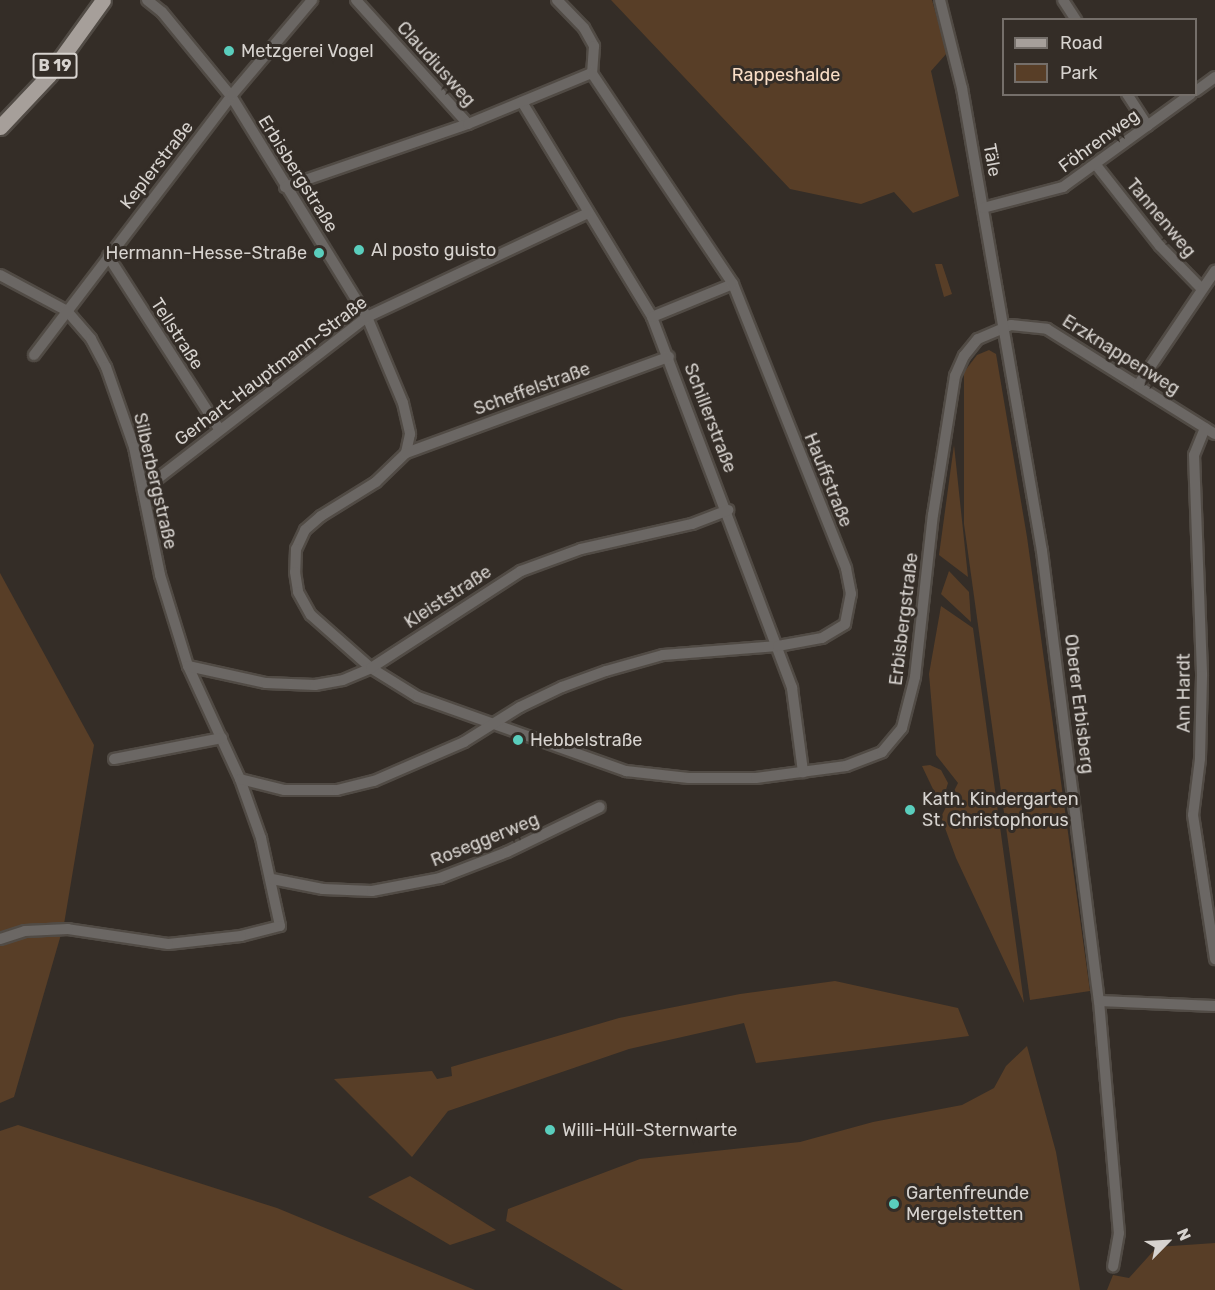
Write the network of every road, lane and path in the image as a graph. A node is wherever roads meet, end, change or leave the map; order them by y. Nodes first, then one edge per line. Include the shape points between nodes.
1 (104, 0) edge
2 (147, 0) edge
3 (312, 0) edge
4 (356, 0) edge
5 (557, 0) edge
6 (940, 0) edge
7 (1063, 0) edge
8 (1075, 18) edge
9 (592, 73) junction
10 (1215, 77) edge
11 (1197, 90) edge
12 (231, 96) junction
13 (1128, 96) edge
14 (1188, 96) edge
15 (522, 102) junction
16 (468, 124) junction
17 (1148, 126) junction
18 (0, 127) edge
19 (1096, 165) junction
20 (285, 186) junction
21 (983, 208) junction
22 (588, 213) junction
23 (108, 256) junction
24 (1215, 271) edge
25 (0, 275) edge
26 (732, 284) junction
27 (1202, 289) junction
28 (67, 311) junction
29 (366, 316) junction
30 (652, 317) junction
31 (1003, 327) junction
32 (34, 355) dead end
33 (669, 357) junction
34 (1138, 385) junction
35 (1204, 428) junction
36 (219, 429) junction
37 (1215, 434) edge
38 (406, 453) junction
39 (143, 490) junction
40 (728, 510) junction
41 (778, 646) junction
42 (188, 666) junction
43 (371, 668) junction
44 (494, 726) junction
45 (222, 738) junction
46 (114, 759) dead end
47 (803, 772) junction
48 (240, 779) junction
49 (600, 807) dead end
50 (272, 879) junction
51 (0, 939) edge
52 (1215, 959) edge
53 (1099, 1001) junction
54 (1215, 1006) edge
55 (1113, 1266) dead end

1 - 18 main road, B 19 via 49,75
2 - 12 street, Erbisbergstraße via 162,12
3 - 12 street, Keplerstraße
4 - 16 street, Claudiusweg
5 - 9 street via 584,28 594,46
6 - 21 street, Täle via 962,87
7 - 8 street
9 - 15 street
9 - 26 street, Hauffstraße
10 - 11 street
12 - 20 street, Erbisbergstraße
12 - 23 street, Keplerstraße
13 - 17 street
14 - 17 street, Föhrenweg
15 - 16 street
15 - 22 street, Schillerstraße
16 - 20 street
17 - 19 street, Föhrenweg
19 - 21 street, Föhrenweg via 1063,188
19 - 27 street, Tannenweg via 1160,246
20 - 29 street, Erbisbergstraße
21 - 31 street, Täle
22 - 29 street, Gerhart-Hauptmann-Straße
22 - 30 street, Schillerstraße
23 - 28 street, Keplerstraße
23 - 36 street, Tellstraße
24 - 27 street
25 - 28 street, Silberbergstraße
26 - 30 street
26 - 41 street, Hauffstraße via 846,568 851,594 845,624 822,638
27 - 34 street
28 - 32 street, Keplerstraße
28 - 39 street, Silberbergstraße via 91,339 106,367 134,447
29 - 36 street, Gerhart-Hauptmann-Straße
29 - 38 street, Erbisbergstraße via 403,403 410,434
30 - 33 street, Schillerstraße
31 - 34 street, Erzknappenweg via 1029,325 1047,329
31 - 47 street, Erbisbergstraße via 971,346 955,376 933,515 915,677 902,728 882,752 846,766
31 - 53 street, Oberer Erbisberg via 1042,551
33 - 38 street, Scheffelstraße
33 - 40 street, Schillerstraße
34 - 35 street, Erzknappenweg
35 - 37 street, Erzknappenweg
35 - 52 street, Am Hardt via 1194,454 1202,676 1200,759 1193,815
36 - 39 street, Gerhart-Hauptmann-Straße
38 - 43 street, Erbisbergstraße via 376,482 321,516 305,530 296,549 298,592 311,615
39 - 42 street, Silberbergstraße via 160,575
40 - 41 street, Schillerstraße
40 - 43 street, Kleiststraße via 692,524 581,549 521,571
41 - 44 street via 663,655 562,687 520,707
41 - 47 street, Schillerstraße via 798,718
42 - 43 street, Kleiststraße via 266,683 315,685 343,680
42 - 45 street, Silberbergstraße
43 - 44 street, Erbisbergstraße via 418,698
44 - 47 street, Erbisbergstraße via 626,771 689,778 756,778
44 - 48 street via 418,764 337,790 284,790
45 - 46 street
45 - 48 street, Silberbergstraße
48 - 50 street, Silberbergstraße
49 - 50 street, Roseggerweg via 507,852 440,878 372,891 323,889
50 - 51 street, Silberbergstraße via 280,926 241,936 168,944 68,929 25,931
53 - 54 street
53 - 55 street, Oberer Erbisberg via 1119,1233

